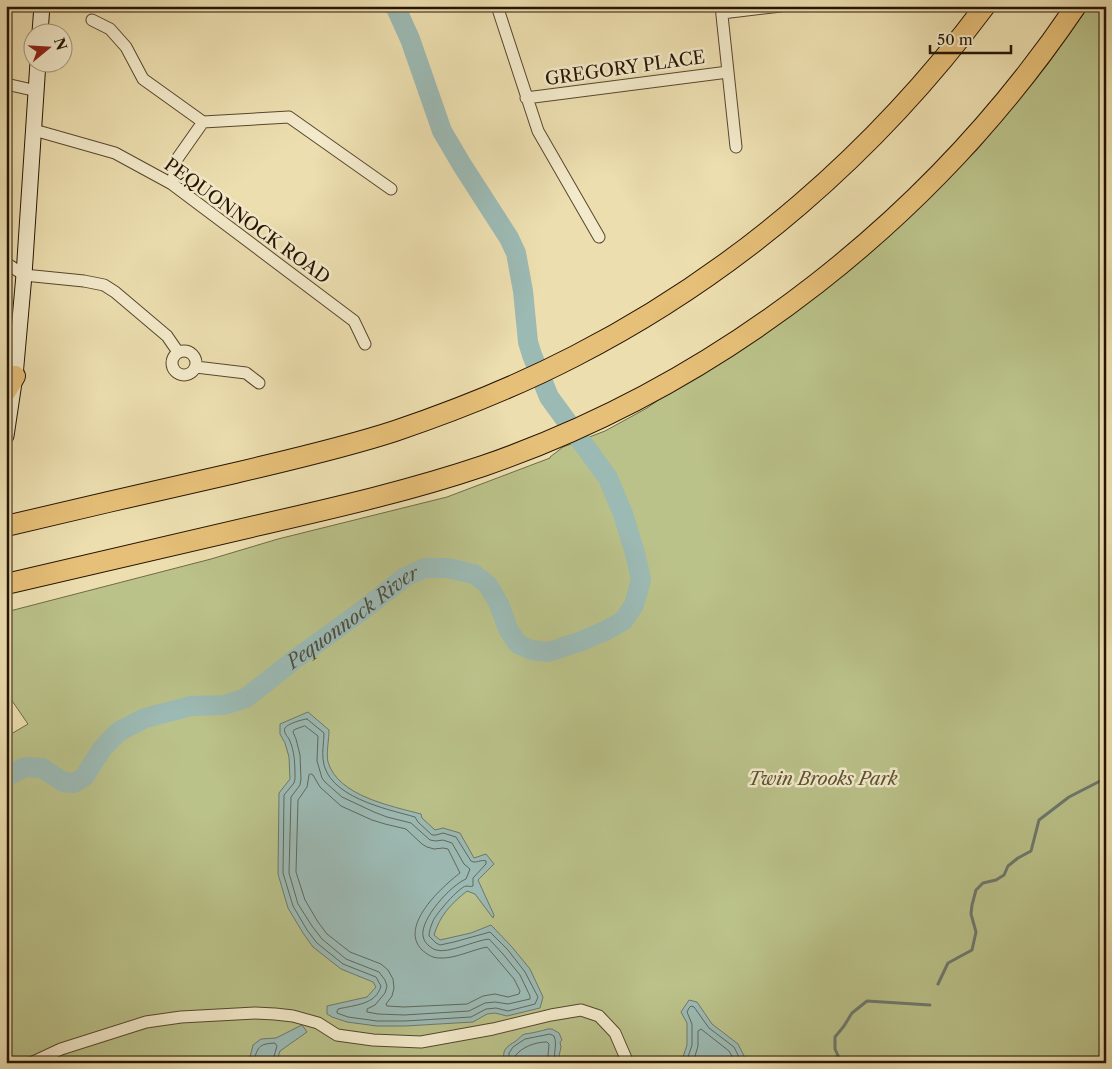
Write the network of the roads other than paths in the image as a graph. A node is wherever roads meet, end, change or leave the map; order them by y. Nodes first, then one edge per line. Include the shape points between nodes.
1 (42, 6) edge
2 (497, 6) edge
3 (781, 6) edge
4 (985, 6) edge
5 (1076, 6) edge
6 (721, 10) edge
7 (92, 20) dead end
8 (41, 22) edge
9 (38, 72) edge
10 (728, 72) junction
11 (6, 84) edge
12 (37, 91) junction
13 (526, 98) junction
14 (204, 122) junction
15 (34, 130) junction
16 (736, 147) dead end
17 (172, 184) junction
18 (391, 189) dead end
19 (600, 238) dead end
20 (6, 264) edge
21 (24, 275) junction
22 (365, 344) dead end
23 (178, 352) junction
24 (196, 367) junction
25 (10, 383) edge
26 (259, 383) dead end
27 (6, 436) edge
28 (6, 526) edge
29 (30, 579) junction
30 (6, 584) edge
31 (6, 588) edge
32 (31, 1063) edge
33 (628, 1063) edge

1 - 8 main road
2 - 13 street
3 - 6 street
4 - 28 highway via 890,120 804,202 710,274 644,318 592,347 504,390 430,419 355,443
5 - 29 highway via 991,119 877,234 817,284 749,333 683,374 586,424 477,468 410,489
6 - 10 street
7 - 14 street via 110,29 126,47 143,79
9 - 12 main road
10 - 13 street, GREGORY PLACE
10 - 16 street
11 - 12 street
12 - 15 main road
13 - 19 street via 538,131
14 - 17 street via 177,159
14 - 18 street via 289,118
15 - 17 street, PEQUONNOCK ROAD via 115,153
15 - 21 main road
17 - 22 street, PEQUONNOCK ROAD via 354,321
20 - 21 street
21 - 23 street via 104,285 167,336
21 - 25 main road
23 - 24 street via 192,354
23 - 24 street via 172,360 176,373 185,376 194,372
24 - 26 street via 246,373
25 - 27 main road
29 - 30 highway
29 - 31 highway
32 - 33 street via 61,1049 146,1022 181,1017 276,1014 318,1023 337,1034 373,1040 421,1042 581,1010 599,1016 615,1033

